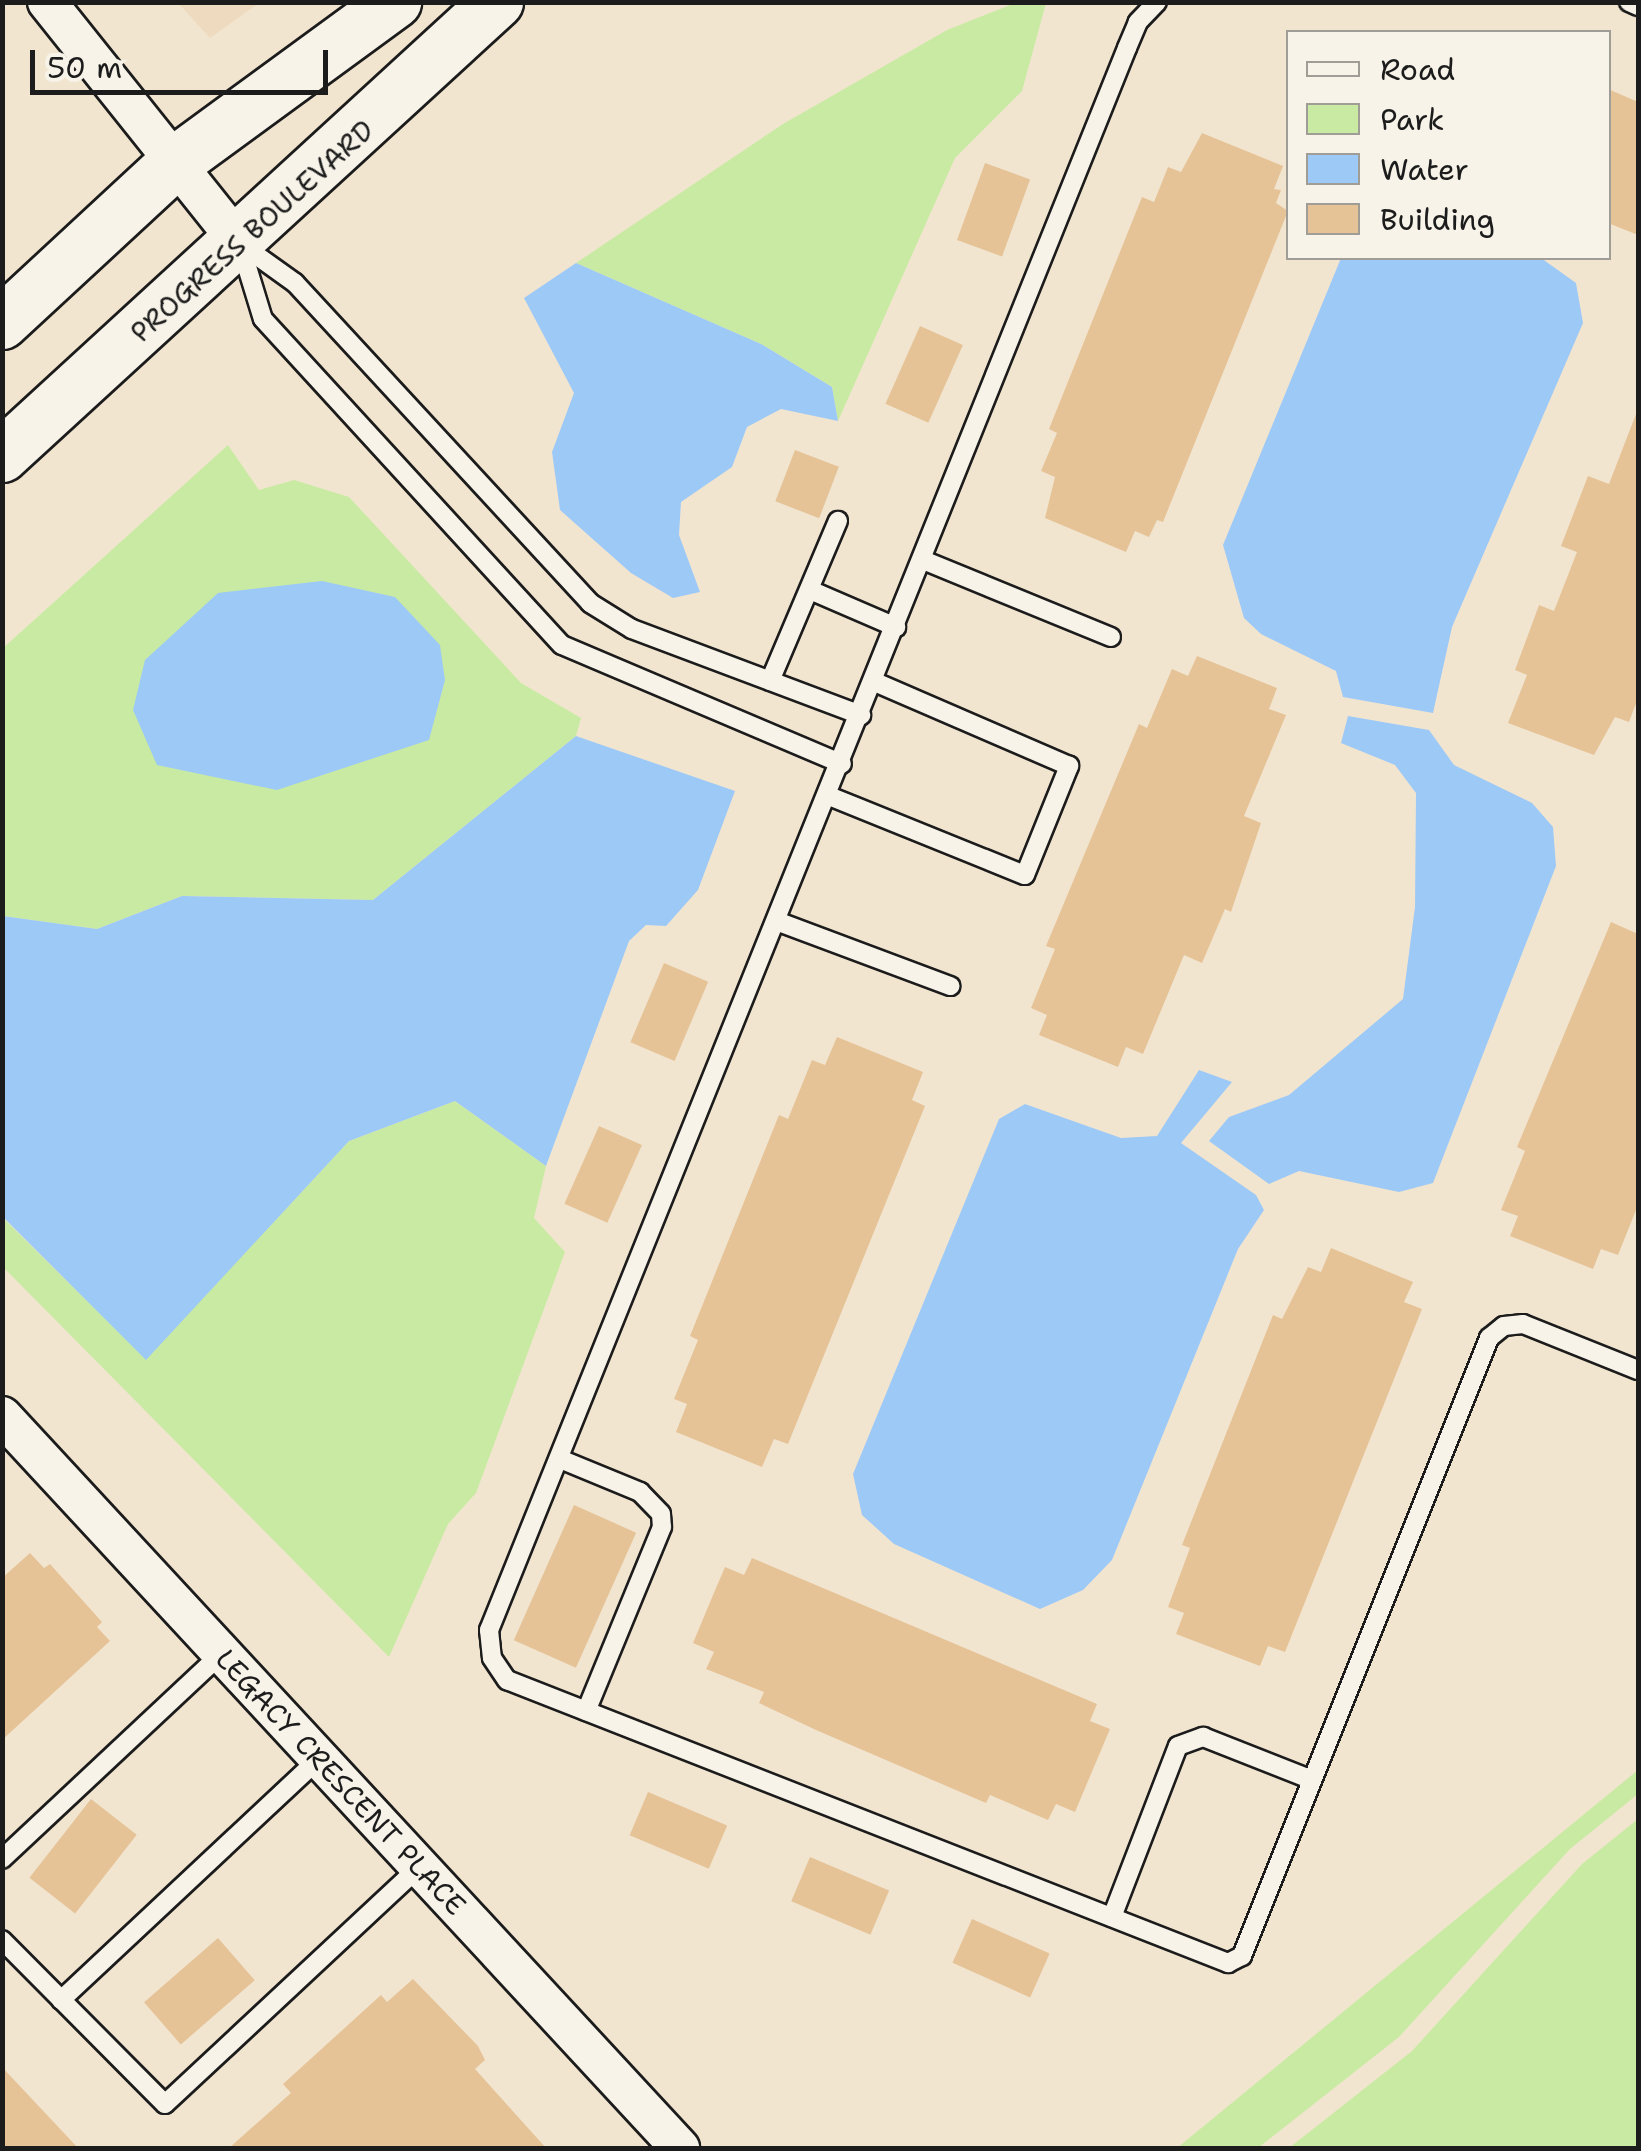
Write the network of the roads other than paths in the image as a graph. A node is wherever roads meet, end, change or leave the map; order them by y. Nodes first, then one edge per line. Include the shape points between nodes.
1 (47, 2) edge
2 (395, 2) edge
3 (497, 2) edge
4 (1157, 2) edge
5 (1630, 2) edge
6 (1638, 6) edge
7 (175, 163) junction
8 (240, 244) junction
9 (2, 323) edge
10 (2, 456) edge
11 (838, 522) dead end
12 (923, 560) junction
13 (810, 590) junction
14 (896, 627) junction
15 (1111, 637) dead end
16 (770, 680) junction
17 (874, 682) junction
18 (861, 714) junction
19 (842, 764) junction
20 (829, 796) junction
21 (779, 922) junction
22 (950, 986) dead end
23 (1638, 1370) edge
24 (2, 1416) edge
25 (560, 1459) junction
26 (222, 1654) junction
27 (586, 1711) junction
28 (320, 1758) junction
29 (1312, 1780) junction
30 (2, 1858) edge
31 (420, 1866) junction
32 (1112, 1918) junction
33 (2, 1940) edge
34 (61, 2000) junction
35 (680, 2148) edge

1 - 7 street
2 - 7 main road
3 - 8 main road, PROGRESS BOULEVARD
4 - 12 lane via 1132,35
5 - 6 lane
7 - 8 street
7 - 9 main road
8 - 10 main road, PROGRESS BOULEVARD
8 - 16 lane via 296,282 590,603 632,629
8 - 19 lane via 263,319 562,646
11 - 13 lane
12 - 14 lane
12 - 15 lane
13 - 14 lane
13 - 16 lane
14 - 17 lane
16 - 18 lane
17 - 18 lane
17 - 20 lane via 1070,766 1025,874
18 - 19 lane
19 - 20 lane
20 - 21 lane
21 - 22 lane
21 - 25 lane
23 - 29 lane via 1524,1324 1504,1326 1489,1338
24 - 26 street, LEGACY CRESCENT PLACE
25 - 27 lane via 489,1630 492,1658 507,1680
25 - 27 lane via 640,1492 661,1514 662,1526
26 - 28 street, LEGACY CRESCENT PLACE
26 - 30 lane
27 - 32 lane
28 - 31 street, LEGACY CRESCENT PLACE
28 - 34 lane
29 - 32 lane via 1203,1737 1178,1746
29 - 32 lane via 1242,1956 1228,1963
31 - 34 lane via 164,2104
31 - 35 street, LEGACY CRESCENT PLACE
33 - 34 lane

